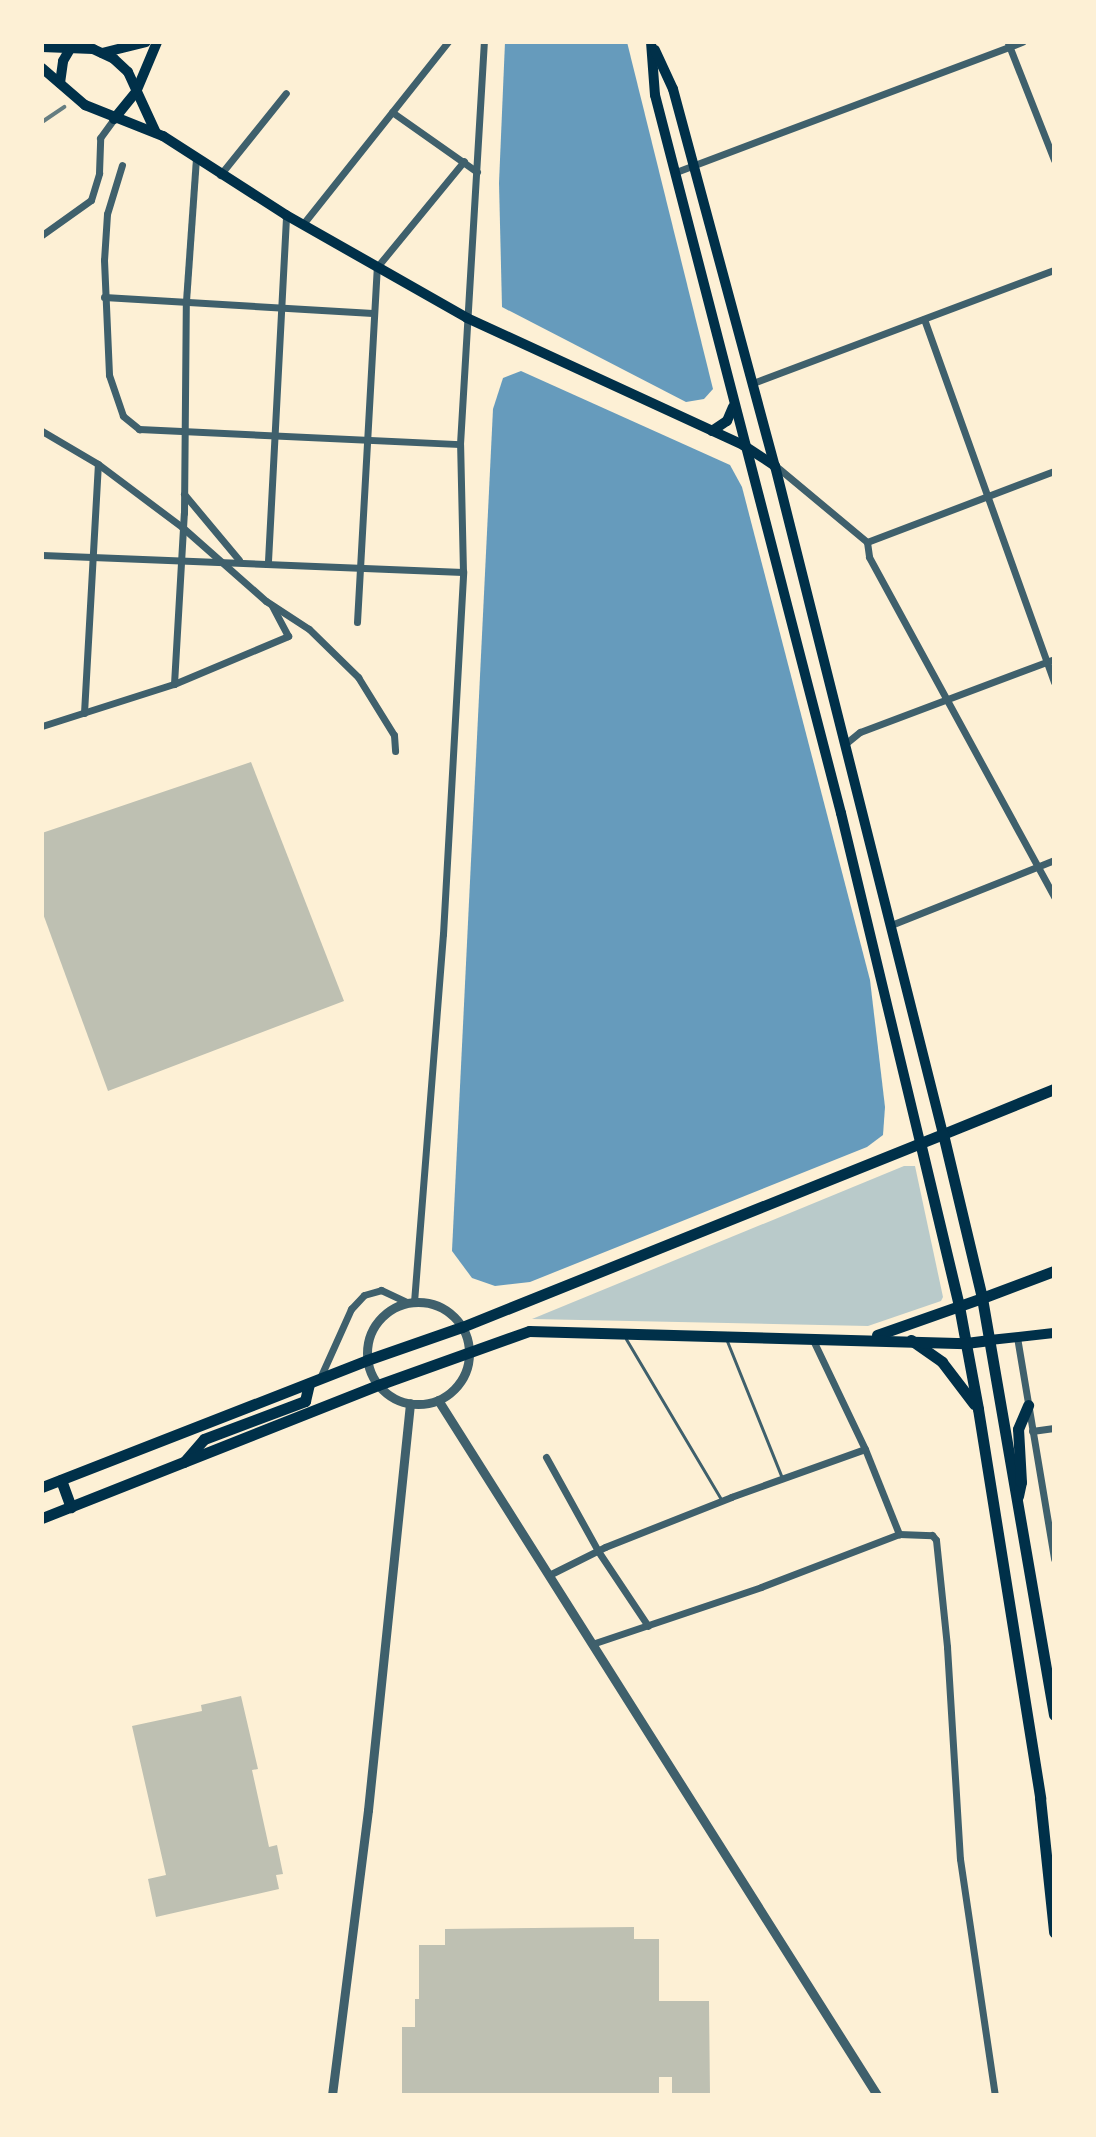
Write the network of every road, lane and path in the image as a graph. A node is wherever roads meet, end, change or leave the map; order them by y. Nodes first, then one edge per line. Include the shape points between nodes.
1 (146, 42) edge
2 (157, 42) edge
3 (448, 42) edge
4 (484, 42) edge
5 (651, 42) edge
6 (1022, 42) edge
7 (1009, 44) edge
8 (70, 45) edge
9 (42, 47) edge
10 (102, 53) junction
11 (42, 68) edge
12 (60, 83) junction
13 (136, 92) junction
14 (286, 93) dead end
15 (392, 112) junction
16 (114, 119) junction
17 (156, 133) junction
18 (196, 157) junction
19 (1054, 160) edge
20 (464, 161) junction
21 (122, 165) dead end
22 (694, 165) junction
23 (477, 172) junction
24 (676, 172) junction
25 (220, 175) junction
26 (91, 200) junction
27 (107, 214) junction
28 (286, 215) junction
29 (303, 224) junction
30 (42, 235) edge
31 (377, 267) junction
32 (1054, 270) edge
33 (109, 298) junction
34 (186, 301) junction
35 (281, 306) junction
36 (373, 313) junction
37 (467, 318) junction
38 (924, 319) junction
39 (753, 383) junction
40 (733, 407) junction
41 (42, 431) edge
42 (183, 431) junction
43 (712, 431) junction
44 (276, 435) junction
45 (367, 439) junction
46 (460, 444) junction
47 (743, 445) junction
48 (98, 464) junction
49 (775, 466) junction
50 (1054, 471) edge
51 (184, 494) junction
52 (986, 496) junction
53 (182, 527) junction
54 (867, 542) junction
55 (42, 555) edge
56 (93, 557) junction
57 (239, 560) junction
58 (217, 561) junction
59 (268, 561) junction
60 (181, 562) junction
61 (361, 566) junction
62 (463, 572) junction
63 (271, 604) junction
64 (357, 622) dead end
65 (1051, 660) edge
66 (1054, 682) edge
67 (174, 684) junction
68 (948, 700) junction
69 (84, 713) junction
70 (42, 726) edge
71 (845, 744) junction
72 (395, 751) dead end
73 (1054, 860) edge
74 (1036, 867) junction
75 (1054, 897) edge
76 (891, 925) junction
77 (1054, 1089) edge
78 (943, 1134) junction
79 (920, 1142) junction
80 (1054, 1271) edge
81 (982, 1298) junction
82 (412, 1303) junction
83 (959, 1306) junction
84 (462, 1327) junction
85 (622, 1332) junction
86 (1054, 1333) edge
87 (725, 1335) junction
88 (812, 1337) junction
89 (1017, 1337) junction
90 (870, 1338) junction
91 (911, 1340) junction
92 (990, 1340) junction
93 (966, 1343) junction
94 (469, 1351) junction
95 (367, 1360) junction
96 (314, 1380) junction
97 (378, 1385) junction
98 (438, 1400) junction
99 (410, 1403) junction
100 (1028, 1405) junction
101 (978, 1409) junction
102 (1054, 1428) edge
103 (1032, 1431) junction
104 (865, 1449) junction
105 (546, 1457) dead end
106 (181, 1466) junction
107 (782, 1478) junction
108 (61, 1480) junction
109 (42, 1487) edge
110 (722, 1501) junction
111 (1016, 1504) junction
112 (71, 1507) junction
113 (42, 1518) edge
114 (899, 1534) junction
115 (1052, 1536) edge
116 (598, 1551) junction
117 (1054, 1559) edge
118 (549, 1575) junction
119 (648, 1626) junction
120 (592, 1644) junction
121 (1054, 1715) edge
122 (1054, 1932) edge
123 (332, 2095) edge
124 (877, 2095) edge
125 (995, 2095) edge

1 - 10 main road
2 - 13 main road
3 - 15 street
4 - 23 street
5 - 22 main road via 673,89
5 - 24 main road via 655,95
6 - 7 street
7 - 19 street
7 - 22 street
8 - 9 main road
8 - 10 main road
8 - 12 main road
10 - 13 main road via 128,72
11 - 12 main road
12 - 16 main road via 85,105
13 - 16 main road
13 - 17 main road
14 - 25 street
15 - 20 street
15 - 29 street
16 - 17 main road
16 - 26 street via 100,138 99,173
17 - 18 main road
18 - 25 main road
18 - 34 street
20 - 23 street
20 - 31 street
21 - 27 street
22 - 24 street
22 - 39 main road
23 - 37 street
24 - 40 main road
25 - 28 main road
26 - 27 street
26 - 30 street
27 - 33 street
28 - 29 main road
28 - 35 street
29 - 31 main road
31 - 36 street
31 - 37 main road
32 - 38 street
33 - 34 street
33 - 42 street via 109,375 123,416 139,429
34 - 35 street
34 - 42 street
35 - 36 street
35 - 44 street
36 - 45 street
37 - 43 main road
37 - 46 street
38 - 39 street
38 - 52 street
39 - 49 main road
40 - 43 main road via 727,421
40 - 47 main road
41 - 48 street
42 - 44 street
42 - 51 street
43 - 47 main road
44 - 45 street
44 - 59 street
45 - 46 street
45 - 61 street
46 - 62 street
47 - 49 main road
47 - 79 main road via 841,813
48 - 53 street
48 - 56 street
49 - 54 street
49 - 71 main road
50 - 52 street
51 - 53 street
51 - 57 street
52 - 54 street
52 - 65 street
53 - 58 street
53 - 60 street
54 - 68 street via 869,557
55 - 56 street
56 - 60 street
56 - 69 street
57 - 58 street
57 - 59 street
58 - 60 street
58 - 63 street
59 - 61 street
60 - 67 street
61 - 62 street
61 - 64 street
62 - 82 street via 443,934
63 - 67 street via 288,636
63 - 72 street via 309,629 358,677 394,735
65 - 66 street
65 - 68 street
67 - 69 street
68 - 71 street via 860,732
68 - 74 street
69 - 70 street
71 - 76 main road
73 - 74 street
74 - 75 street
74 - 76 street
76 - 78 main road
77 - 78 main road
78 - 79 main road
78 - 81 main road
79 - 83 main road
79 - 84 main road
80 - 81 main road
81 - 83 main road
81 - 92 main road
82 - 84 street via 436,1305
82 - 95 street via 378,1321
82 - 96 street via 381,1290 364,1295 351,1309
83 - 90 main road
83 - 93 main road
84 - 94 street
84 - 95 main road
85 - 87 main road
85 - 94 main road via 542,1329
85 - 110 lane
86 - 89 main road
87 - 88 main road
87 - 107 lane
88 - 90 main road
88 - 104 street
89 - 92 main road
89 - 100 street
90 - 91 main road
91 - 93 main road
91 - 101 main road via 942,1362
92 - 93 main road
92 - 111 main road
93 - 101 main road
94 - 97 main road
94 - 98 street via 461,1381
95 - 96 main road
95 - 97 street
96 - 106 main road via 305,1401 204,1439
96 - 108 main road
97 - 99 street
97 - 106 main road
98 - 99 street
98 - 118 street
99 - 123 street
100 - 103 street
100 - 111 main road via 1018,1429 1021,1482
101 - 122 main road via 1040,1798
102 - 103 street
103 - 115 street
104 - 107 street
104 - 114 street
105 - 116 street
106 - 112 main road
107 - 110 street
108 - 109 main road
108 - 112 main road
110 - 116 street
111 - 121 main road
112 - 113 main road
114 - 119 street
114 - 125 street via 932,1535 936,1540 960,1859
115 - 117 street
116 - 118 street
116 - 119 street
118 - 120 street
119 - 120 street
120 - 124 street

